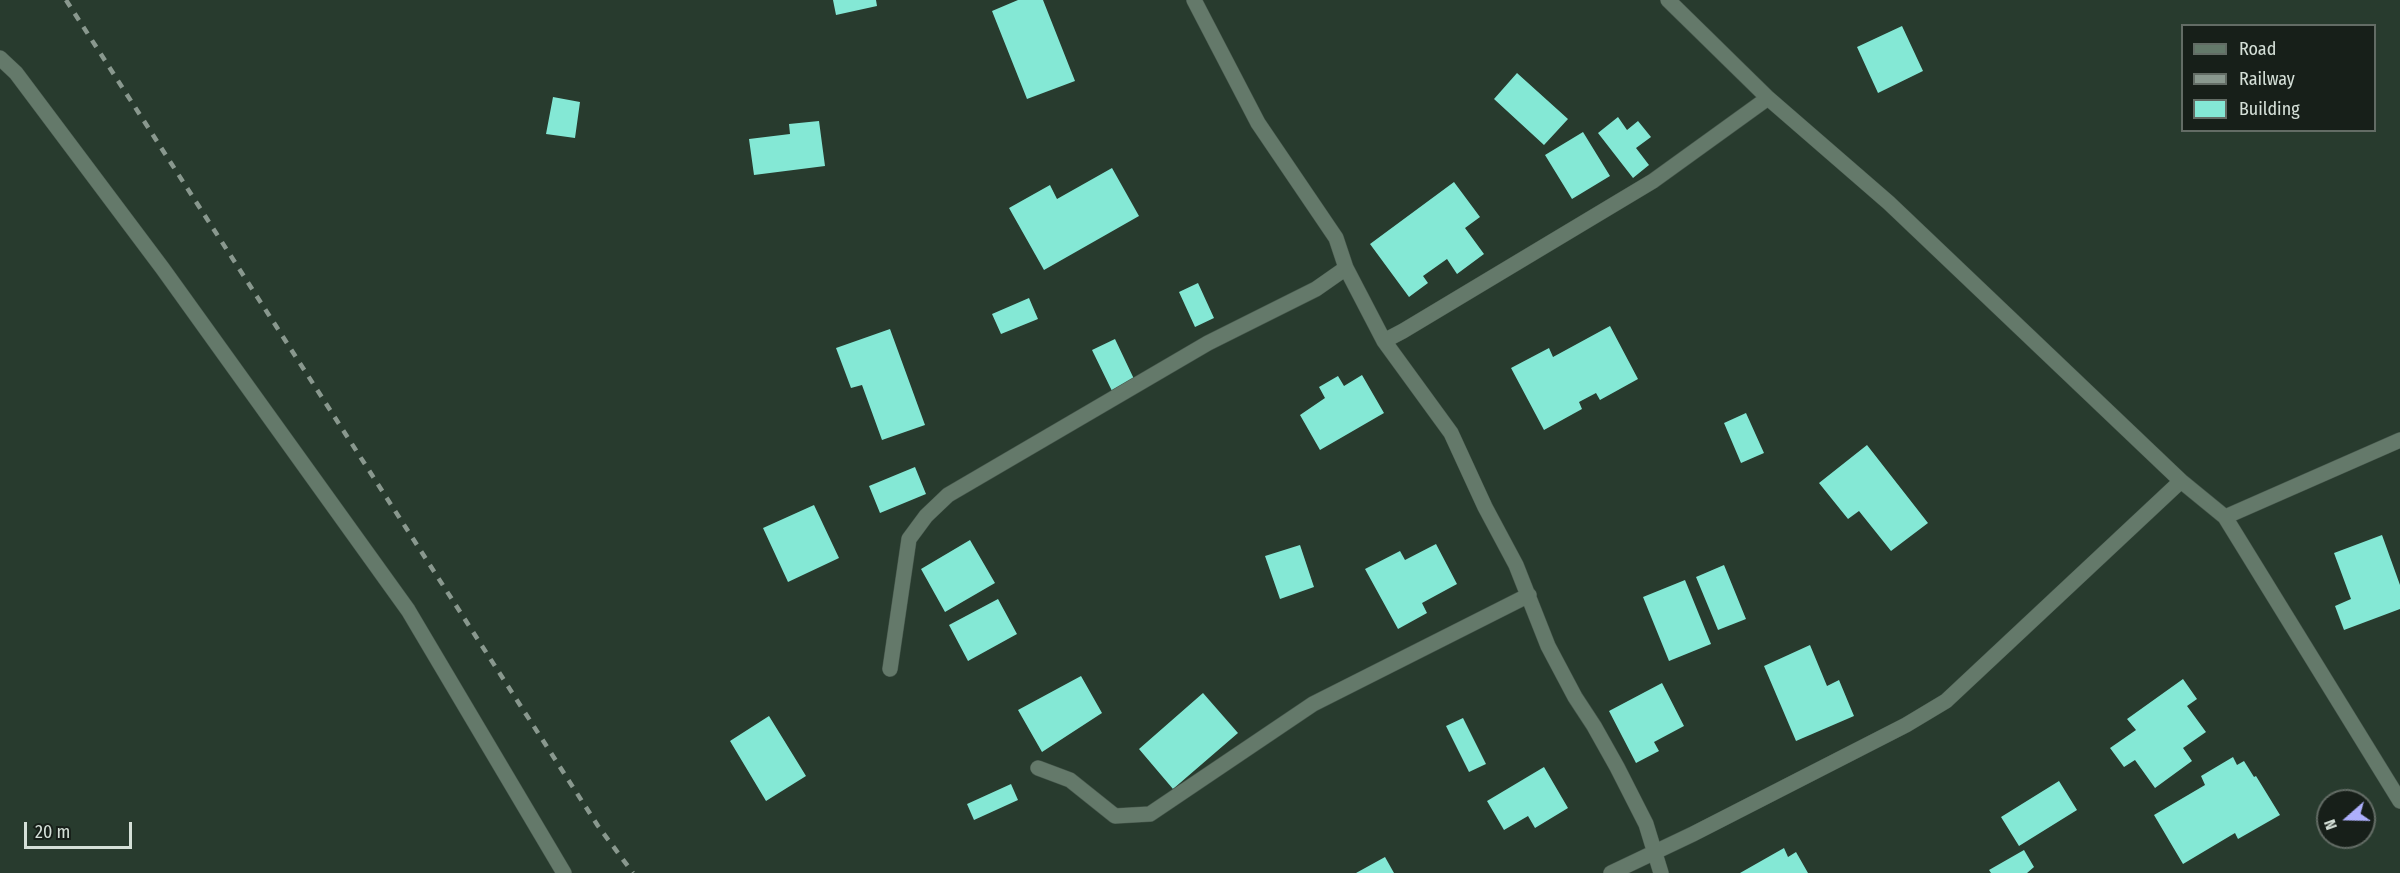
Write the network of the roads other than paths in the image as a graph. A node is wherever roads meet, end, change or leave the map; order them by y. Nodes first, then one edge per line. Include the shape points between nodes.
1 (1194, 0) edge
2 (1668, 0) edge
3 (0, 58) edge
4 (1768, 98) junction
5 (1346, 268) junction
6 (1384, 341) junction
7 (2400, 440) edge
8 (2181, 481) junction
9 (2225, 517) junction
10 (1529, 595) junction
11 (890, 669) dead end
12 (1038, 768) dead end
13 (2400, 801) edge
14 (1654, 853) junction
15 (564, 873) edge
16 (1611, 873) edge
17 (1661, 873) edge

1 - 5 street via 1257,123 1336,238
2 - 4 street
3 - 15 street via 16,73 163,269 408,610
4 - 6 street via 1653,181
4 - 8 street via 1889,203
5 - 6 street
5 - 11 street via 1316,289 1208,343 948,495 909,539
6 - 10 street via 1451,433
7 - 9 street
8 - 9 street
8 - 14 street via 1946,701
9 - 13 street
10 - 12 street via 1313,704 1150,814 1115,816 1070,780
10 - 14 street via 1548,646 1646,824
14 - 16 street
14 - 17 street

